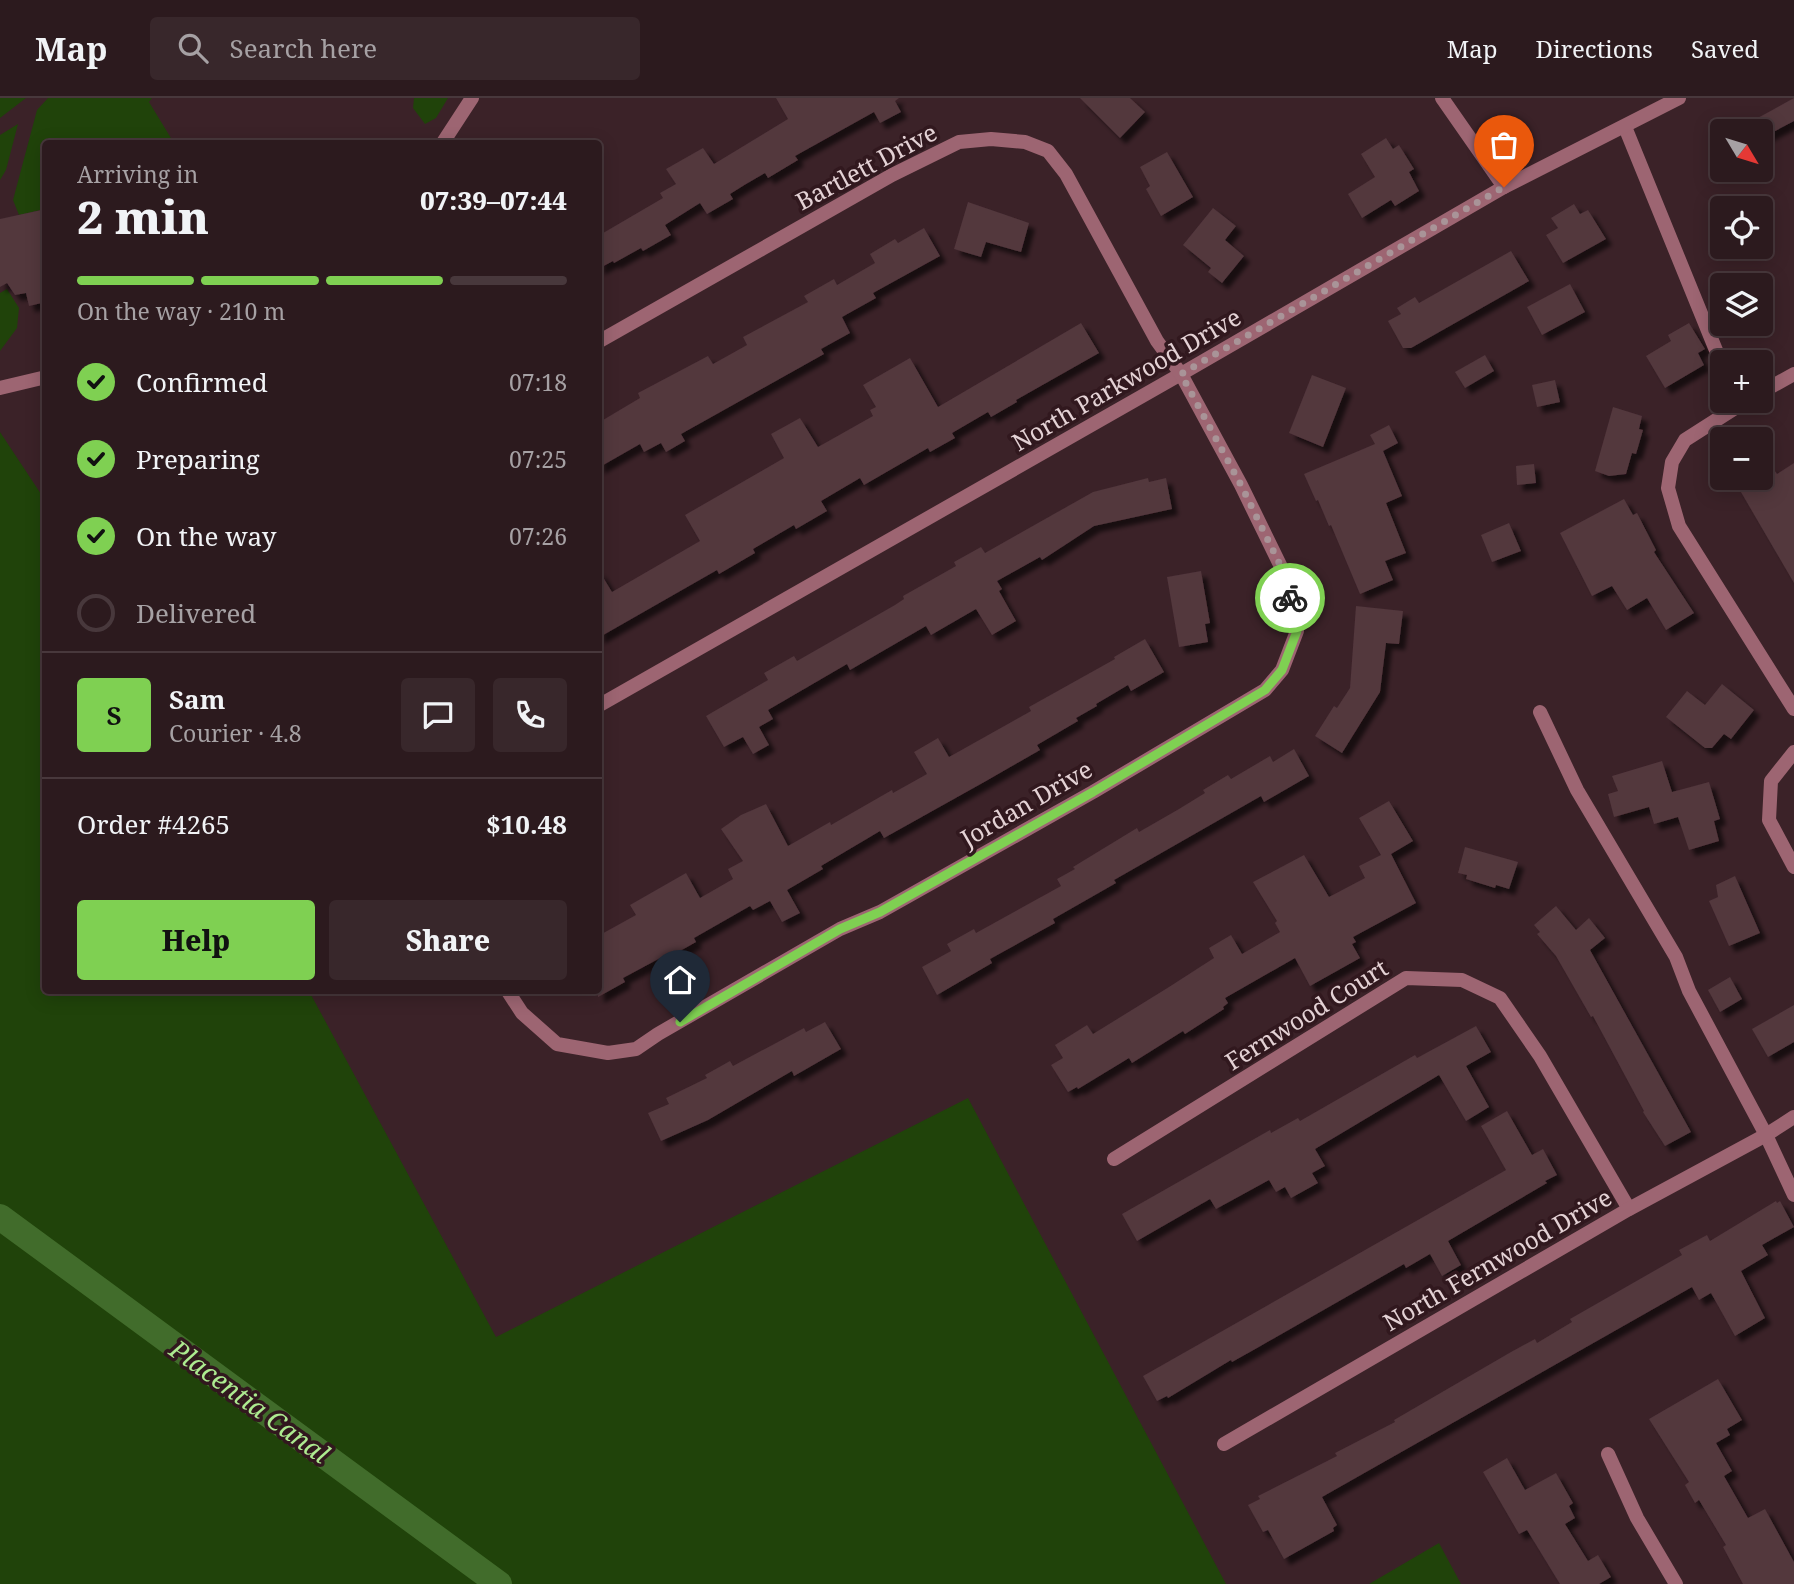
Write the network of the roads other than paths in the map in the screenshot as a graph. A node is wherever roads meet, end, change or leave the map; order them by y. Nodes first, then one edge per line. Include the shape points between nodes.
1 (472, 98) edge
2 (1442, 98) edge
3 (1679, 98) edge
4 (1625, 127) junction
5 (445, 140) edge
6 (1504, 187) junction
7 (602, 340) edge
8 (1716, 350) edge
9 (1181, 374) junction
10 (1794, 374) edge
11 (42, 378) edge
12 (1773, 386) edge
13 (0, 388) edge
14 (1724, 413) edge
15 (602, 704) edge
16 (1794, 709) edge
17 (1540, 712) dead end
18 (1794, 752) edge
19 (1794, 867) edge
20 (510, 994) edge
21 (1794, 1117) edge
22 (1766, 1135) junction
23 (1114, 1159) dead end
24 (1794, 1195) edge
25 (1629, 1209) junction
26 (1224, 1444) dead end
27 (1608, 1454) dead end
28 (1676, 1584) edge

1 - 5 street
2 - 6 street
3 - 4 street, North Parkwood Drive
4 - 6 street, North Parkwood Drive
4 - 8 street
6 - 9 street, North Parkwood Drive
7 - 9 street, Bartlett Drive via 892,175 959,142 991,139 1025,142 1048,151 1066,174 1157,341
9 - 15 street, North Parkwood Drive
9 - 20 street, Jordan Drive via 1285,575 1297,631 1282,670 1265,690 636,1049 608,1053 557,1044 522,1013
10 - 12 street
11 - 13 street
14 - 16 street via 1685,440 1672,462 1668,488 1679,526
17 - 22 street via 1577,790 1676,957 1689,991
18 - 19 street via 1771,781 1769,820
21 - 22 street, North Fernwood Drive
22 - 24 street
22 - 25 street, North Fernwood Drive
23 - 25 street, Fernwood Court via 1406,978 1462,980 1500,998 1541,1056
25 - 26 street, North Fernwood Drive
27 - 28 street via 1637,1518

